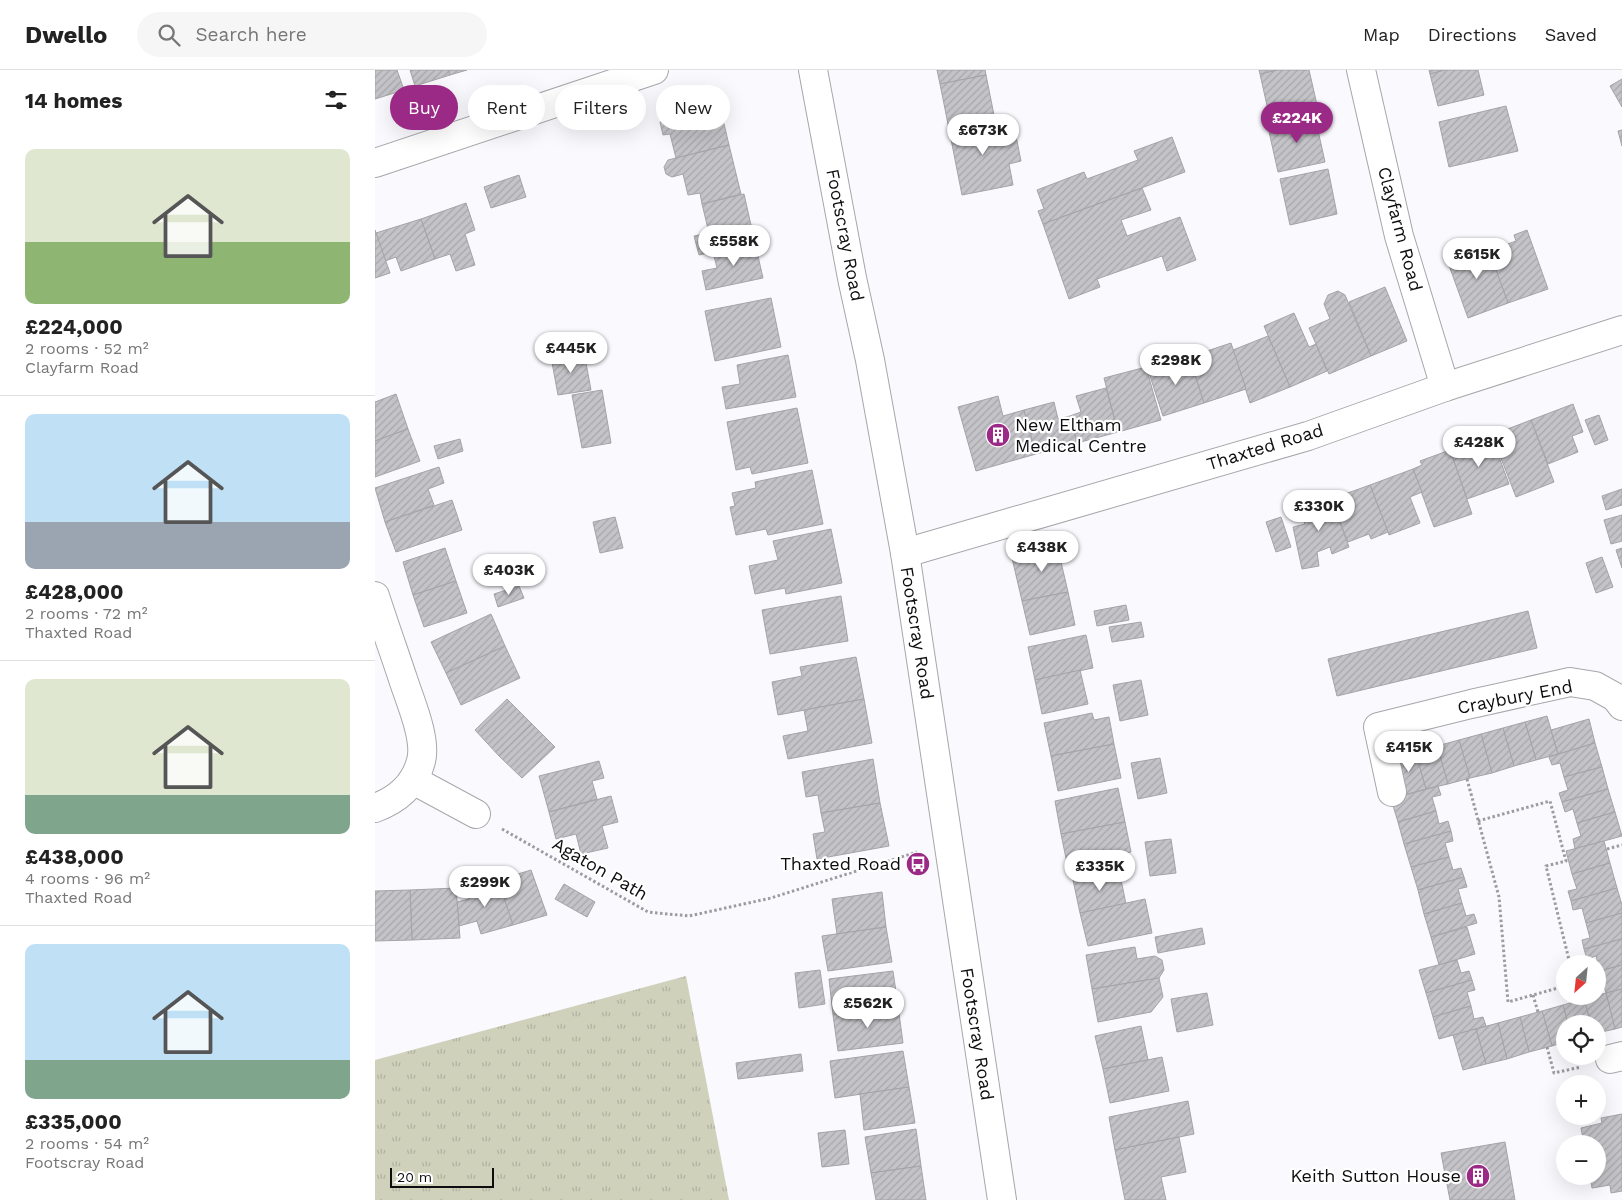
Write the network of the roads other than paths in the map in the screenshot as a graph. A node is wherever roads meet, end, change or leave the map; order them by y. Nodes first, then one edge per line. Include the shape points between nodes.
1 (654, 70) edge
2 (813, 70) edge
3 (1361, 70) edge
4 (375, 163) edge
5 (1622, 330) edge
6 (1445, 387) junction
7 (905, 553) junction
8 (375, 596) edge
9 (1622, 706) edge
10 (413, 780) junction
11 (1392, 792) dead end
12 (375, 808) edge
13 (476, 814) road end
14 (1002, 1200) edge

1 - 4 street
2 - 7 street, Footscray Road
3 - 6 street, Clayfarm Road via 1399,236
5 - 6 street, Thaxted Road
6 - 7 street, Thaxted Road via 1308,436
7 - 14 street, Footscray Road
8 - 10 street via 421,733 421,760
9 - 11 street, Craybury End via 1615,697 1595,686 1570,682 1378,727
10 - 12 street via 401,794
10 - 13 street

